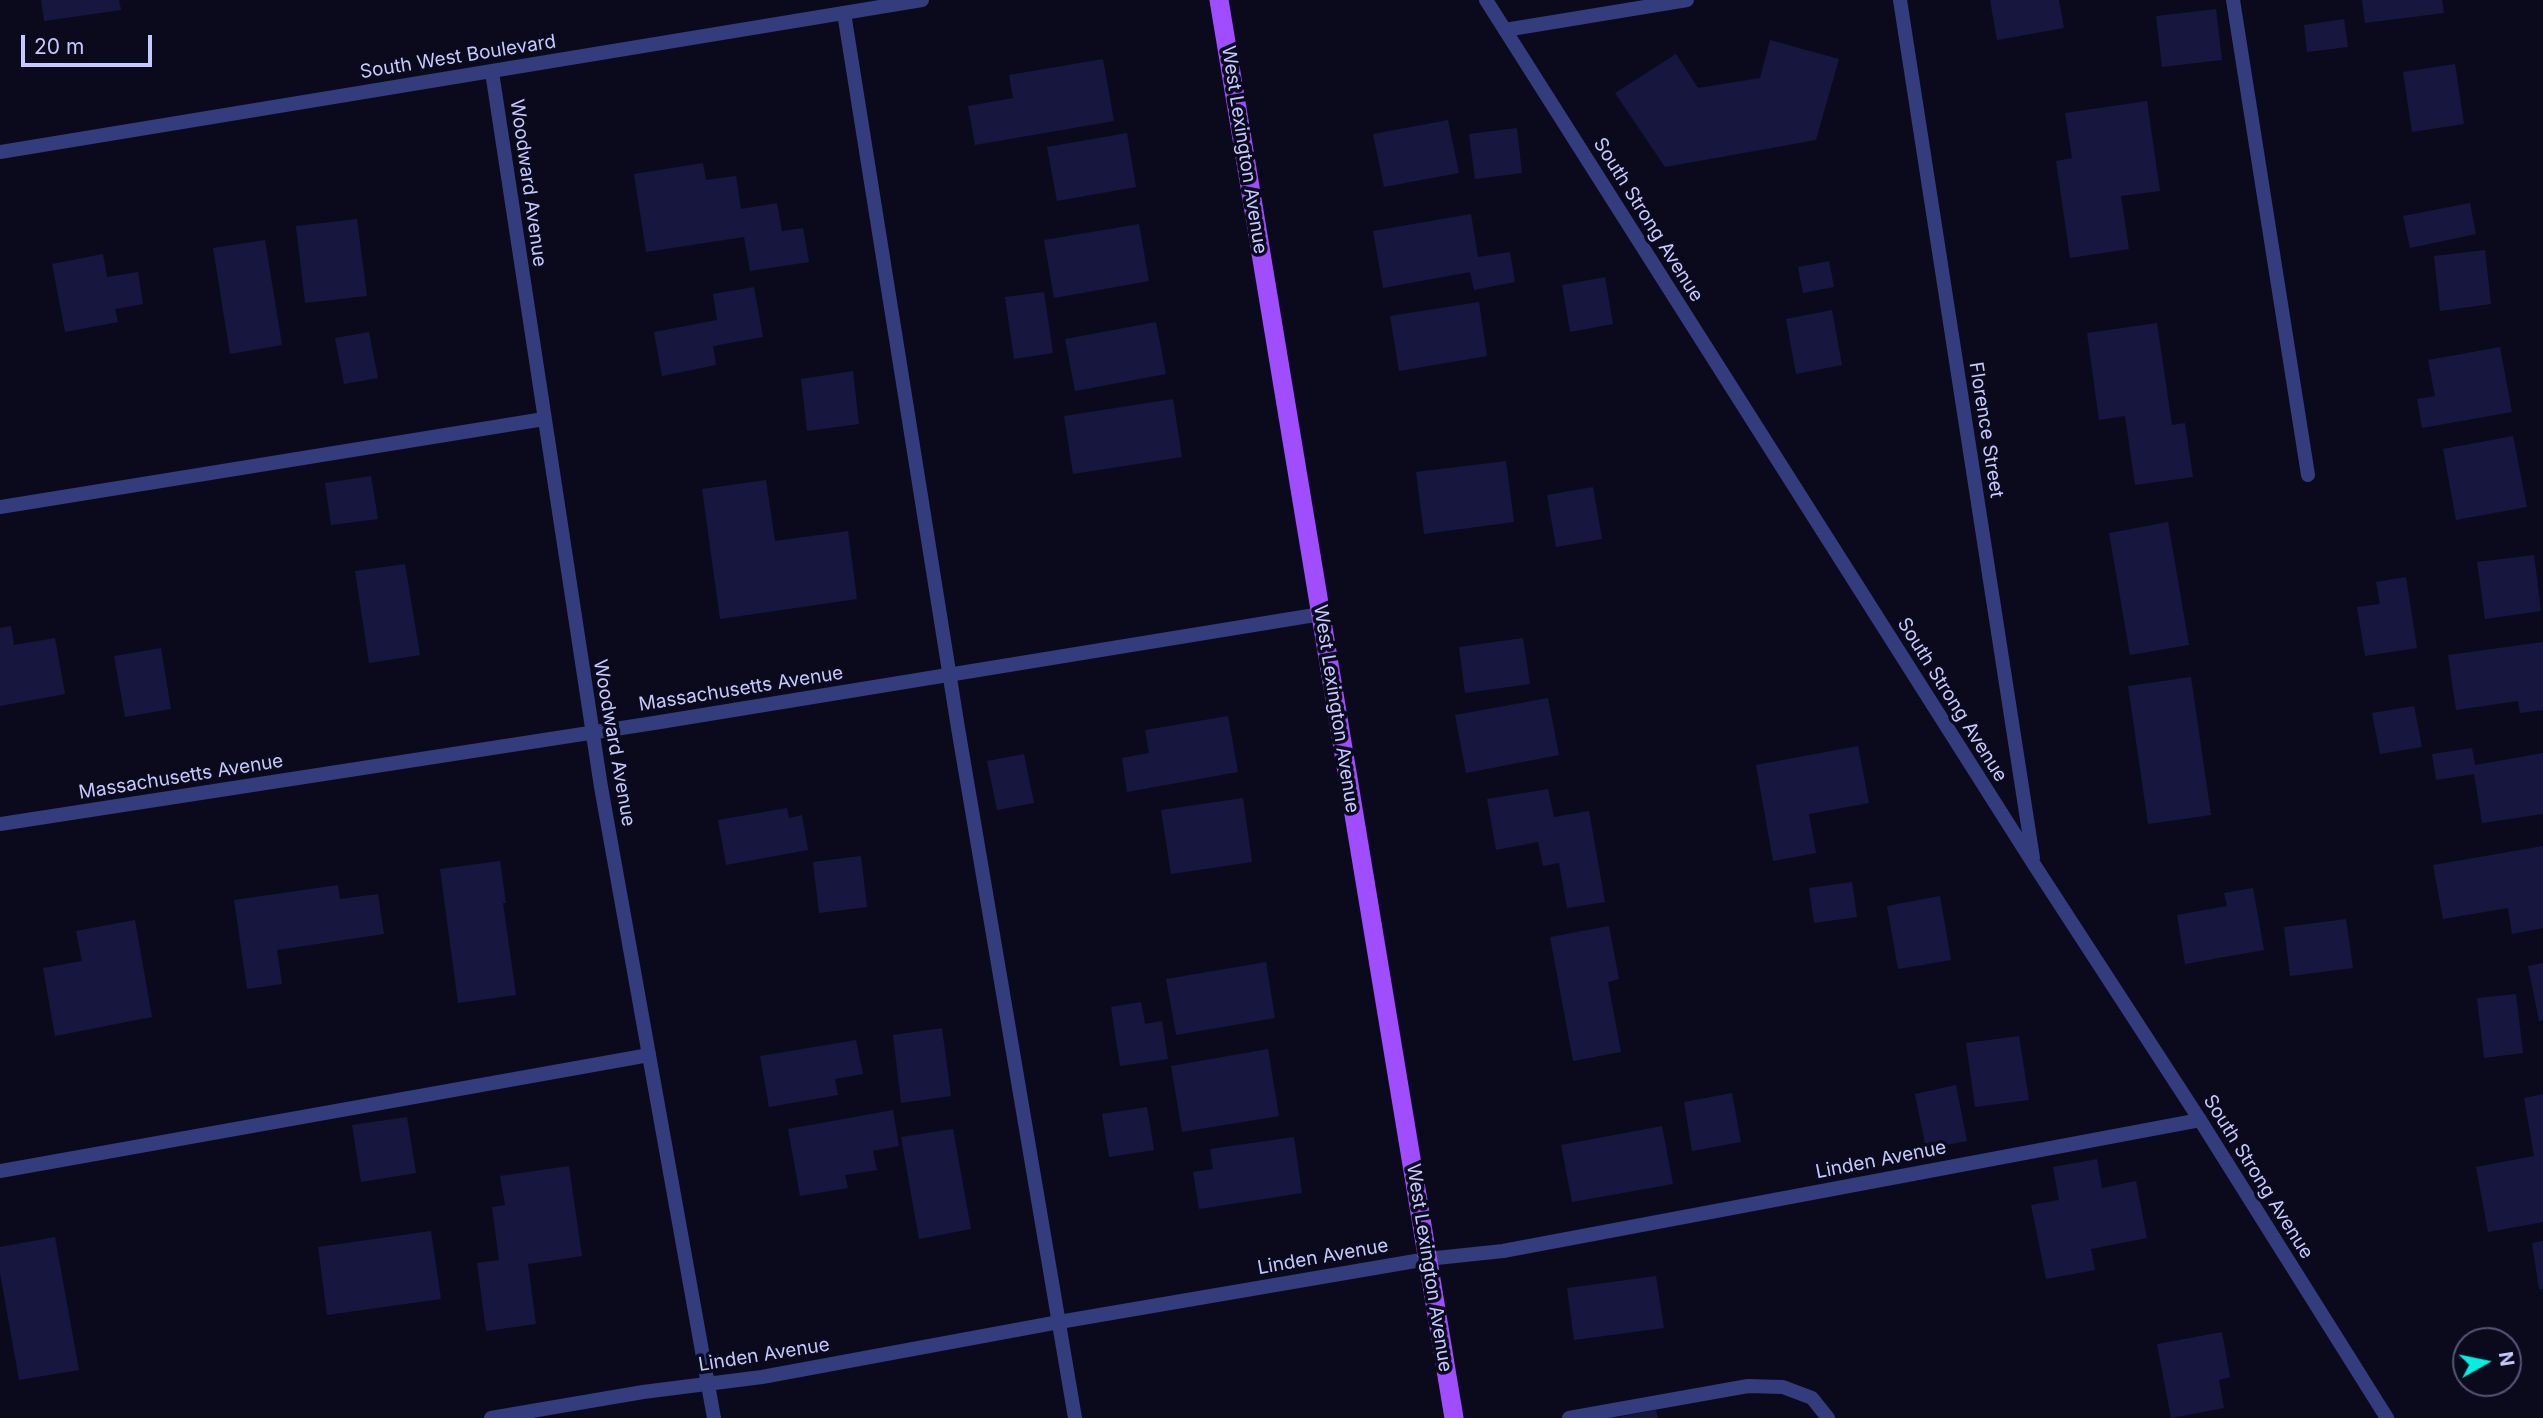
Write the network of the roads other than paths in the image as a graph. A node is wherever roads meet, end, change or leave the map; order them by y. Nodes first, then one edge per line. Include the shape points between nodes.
1 (922, 0) edge
2 (1219, 0) edge
3 (1486, 0) edge
4 (1686, 0) edge
5 (1900, 0) edge
6 (2234, 0) edge
7 (844, 13) junction
8 (1505, 30) junction
9 (492, 72) junction
10 (0, 152) edge
11 (544, 419) junction
12 (2308, 475) dead end
13 (0, 507) edge
14 (1321, 614) junction
15 (949, 675) junction
16 (592, 733) junction
17 (0, 824) edge
18 (2035, 866) junction
19 (649, 1055) junction
20 (2200, 1120) junction
21 (0, 1171) edge
22 (1427, 1259) junction
23 (1059, 1322) junction
24 (709, 1384) junction
25 (491, 1418) edge
26 (714, 1418) edge
27 (1075, 1418) edge
28 (1454, 1418) edge
29 (1569, 1418) edge
30 (1828, 1418) edge
31 (2387, 1418) edge

1 - 7 street, South West Boulevard
2 - 14 main road, West Lexington Avenue
3 - 8 street, South Strong Avenue
4 - 8 street
5 - 18 street, Florence Street
6 - 12 street
7 - 9 street, South West Boulevard
7 - 15 street
8 - 18 street, South Strong Avenue
9 - 10 street, South West Boulevard
9 - 11 street, Woodward Avenue
11 - 13 street
11 - 16 street, Woodward Avenue
14 - 15 street, Massachusetts Avenue
14 - 22 main road, West Lexington Avenue
15 - 16 street, Massachusetts Avenue
15 - 23 street
16 - 17 street, Massachusetts Avenue
16 - 19 street, Woodward Avenue
18 - 20 street, South Strong Avenue
19 - 21 street
19 - 24 street, Woodward Avenue
20 - 22 street, Linden Avenue via 1503,1251
20 - 31 street, South Strong Avenue
22 - 23 street, Linden Avenue
22 - 28 main road, West Lexington Avenue
23 - 24 street, Linden Avenue
23 - 27 street
24 - 25 street, Linden Avenue
24 - 26 street, Woodward Avenue
29 - 30 street via 1748,1385 1783,1387 1812,1398

